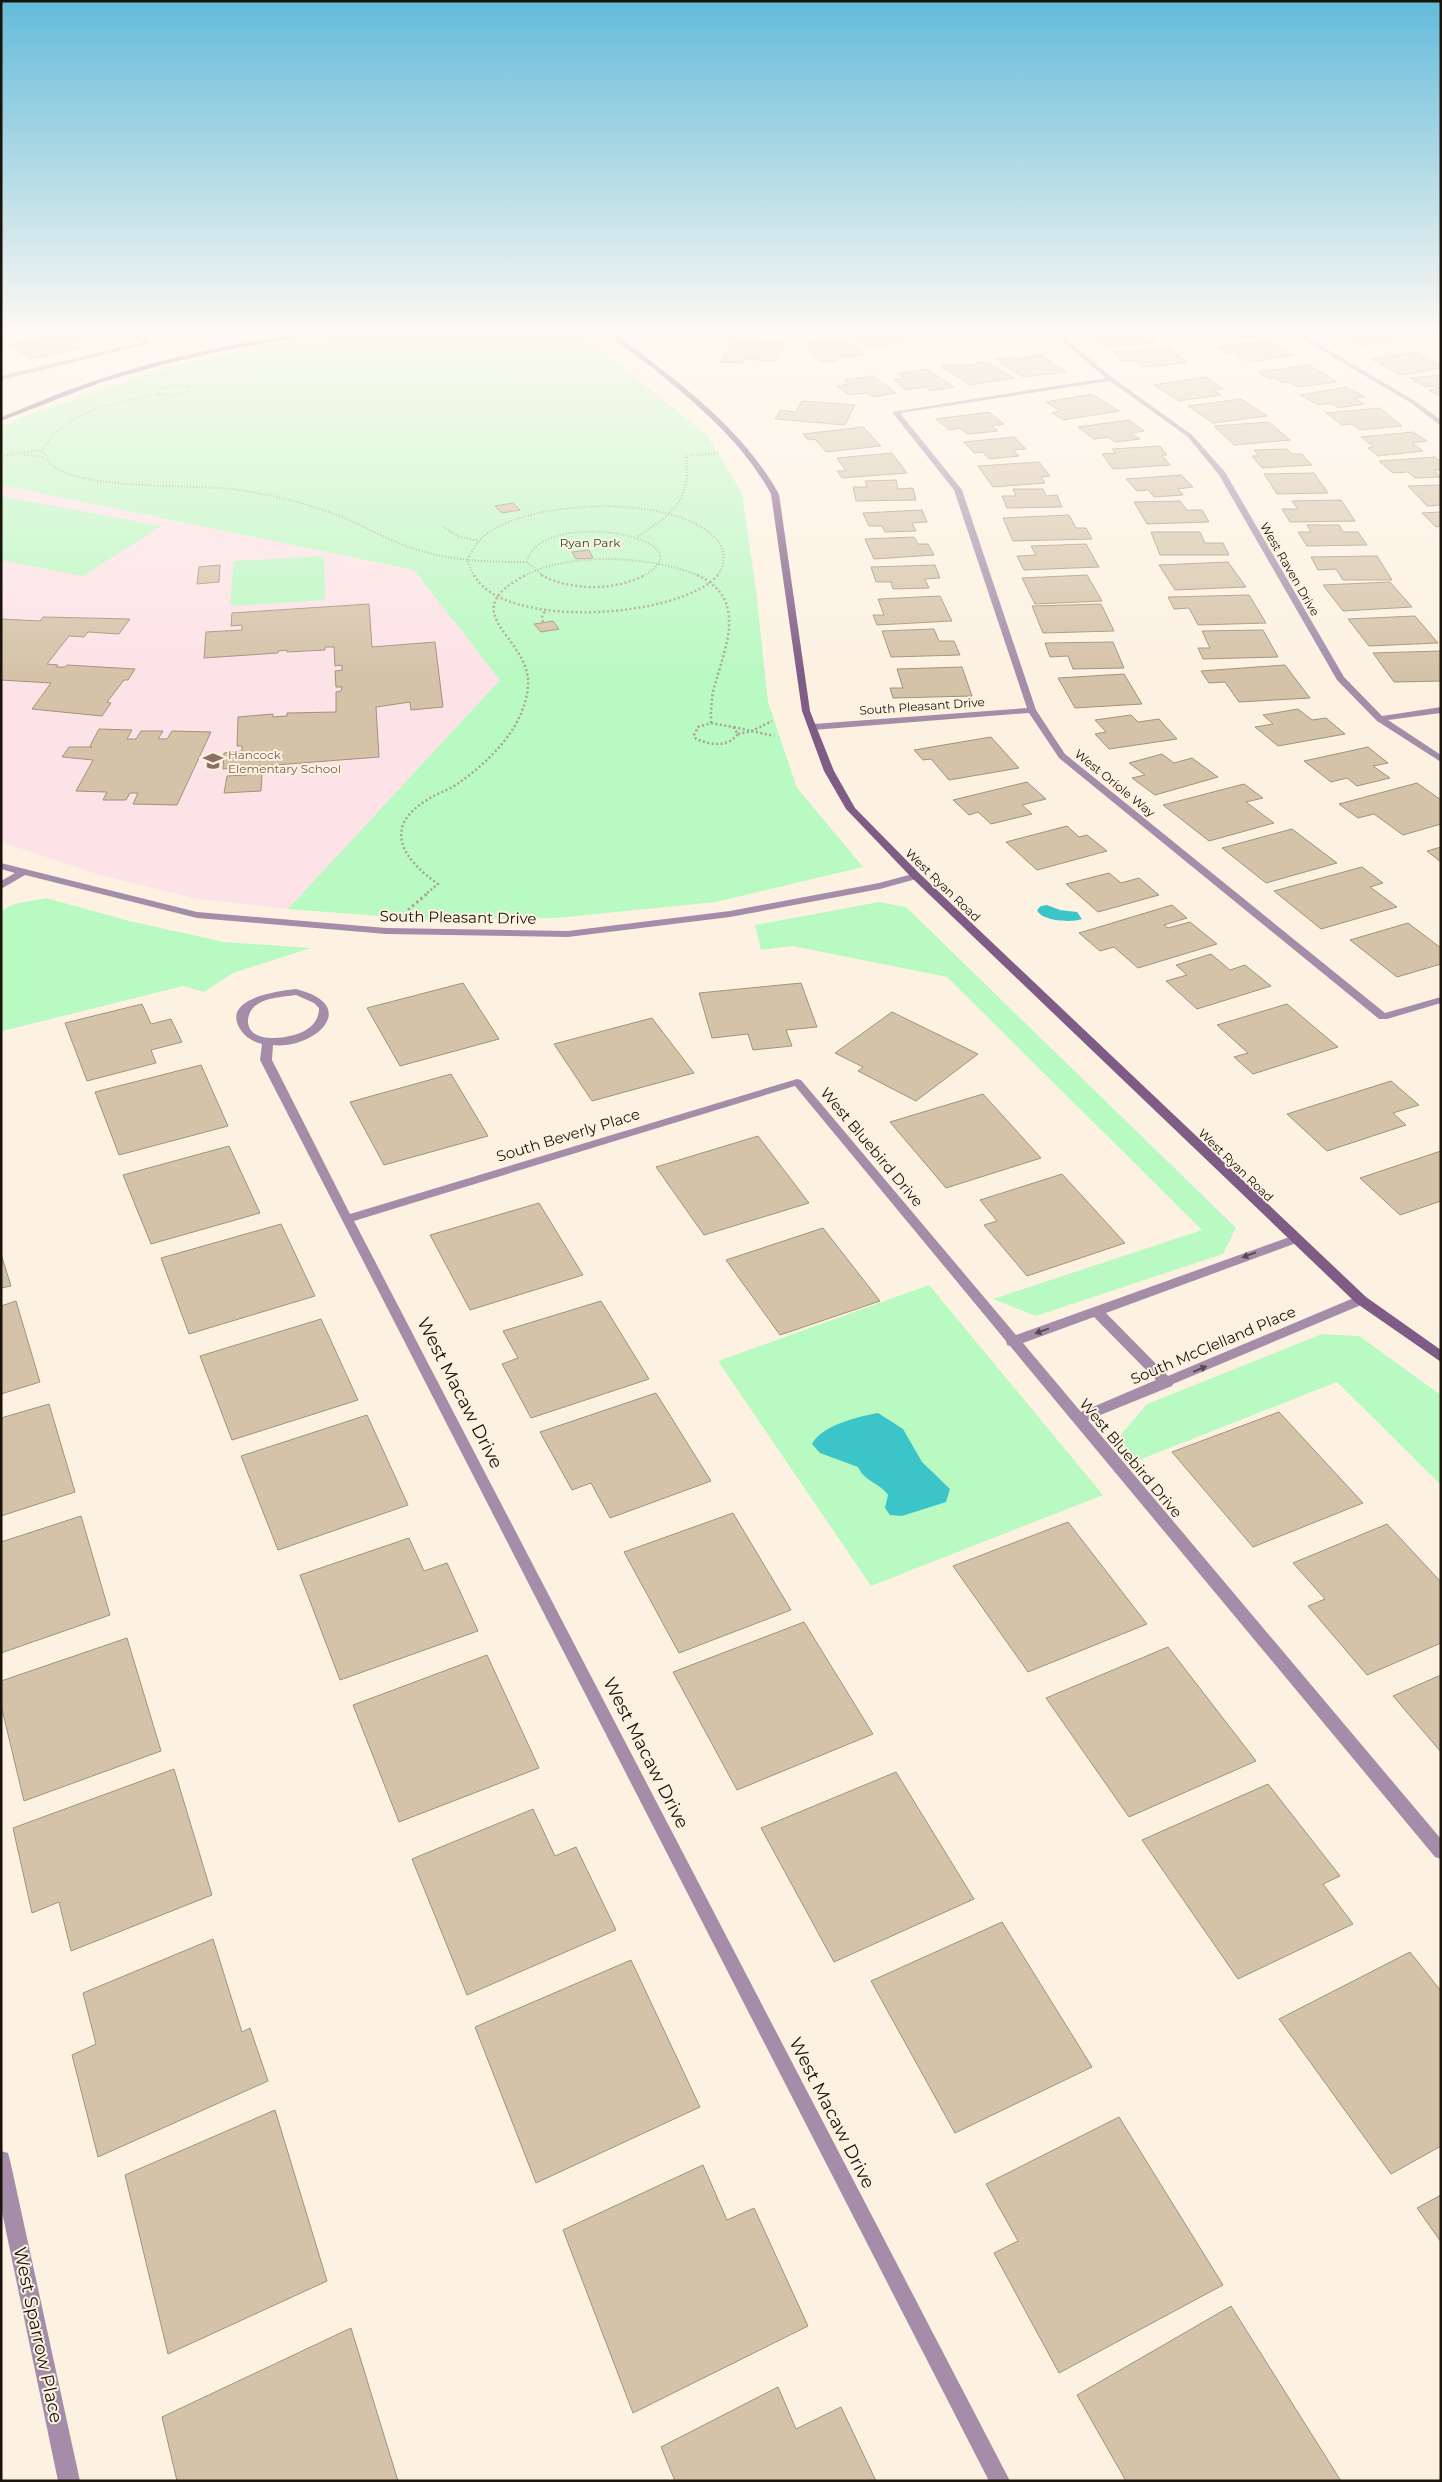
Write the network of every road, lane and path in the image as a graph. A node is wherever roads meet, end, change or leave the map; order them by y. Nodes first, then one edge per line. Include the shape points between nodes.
1 (45, 444) edge
2 (742, 444) edge
3 (921, 444) edge
4 (1197, 444) edge
5 (748, 449) junction
6 (42, 450) junction
7 (19, 455) junction
8 (1, 456) edge
9 (43, 457) junction
10 (668, 514) junction
11 (443, 527) dead end
12 (637, 536) junction
13 (479, 541) junction
14 (467, 560) junction
15 (527, 562) junction
16 (659, 563) junction
17 (535, 572) junction
18 (710, 582) junction
19 (499, 596) junction
20 (546, 609) junction
21 (543, 622) dead end
22 (1032, 710) junction
23 (1441, 710) edge
24 (1380, 720) junction
25 (772, 721) dead end
26 (712, 723) junction
27 (733, 727) junction
28 (813, 727) junction
29 (752, 731) junction
30 (738, 734) junction
31 (774, 736) dead end
32 (1441, 759) edge
33 (1, 866) edge
34 (23, 872) junction
35 (916, 876) junction
36 (1, 886) edge
37 (386, 931) junction
38 (1441, 1000) edge
39 (268, 1041) junction
40 (798, 1082) joint
41 (347, 1219) junction
42 (1295, 1239) junction
43 (1361, 1300) junction
44 (1096, 1311) junction
45 (1012, 1342) junction
46 (1441, 1357) edge
47 (1167, 1383) junction
48 (1077, 1419) junction
49 (1441, 1852) edge
50 (1, 2160) edge
51 (69, 2481) edge
52 (1000, 2481) edge

1 - 6 path
2 - 5 street, West Ryan Road
3 - 22 street, West Oriole Way via 958,490
4 - 24 street, West Raven Drive via 1222,474 1340,678
5 - 10 path via 686,456 690,478 685,495
5 - 28 street, West Ryan Road via 775,494 806,711
6 - 7 path
6 - 9 path
7 - 8 path
7 - 9 path
9 - 14 path via 75,476 102,481 217,487 292,502 329,512 415,549
10 - 12 path via 657,525
10 - 13 path via 630,508 569,508 507,522
10 - 18 path via 696,524 714,536 724,550 724,566
11 - 13 path via 460,537
12 - 15 path via 598,531 562,535 536,546 529,553
12 - 16 path via 656,547 660,554
13 - 14 path via 471,548
14 - 15 path
14 - 19 path via 474,579
15 - 17 path
16 - 17 path via 584,560
16 - 17 path via 643,577 610,585 571,585
16 - 18 path via 692,572
17 - 19 path via 508,586
18 - 20 path via 692,594 627,611 588,613
18 - 26 path via 726,601 730,619 728,643 710,710
19 - 20 path
19 - 37 path via 495,599 492,614 498,628 526,665 529,685 525,704 500,745 478,767 460,782 421,803 407,816 399,835 405,855 421,874 438,884
20 - 21 path
22 - 28 street, South Pleasant Drive
22 - 38 street, West Oriole Way via 1062,756 1383,1018
23 - 24 street
24 - 32 street, West Raven Drive
25 - 29 path
26 - 27 path
26 - 30 path via 698,727 694,735 696,738 716,744 732,741
27 - 29 path
27 - 30 path
28 - 35 street, West Ryan Road via 829,771 851,809
29 - 30 path
29 - 31 path
33 - 34 street, South Pleasant Drive
34 - 36 street
34 - 37 street, South Pleasant Drive via 197,914
35 - 37 street, South Pleasant Drive via 880,886 730,914 568,934
35 - 42 street, West Ryan Road
39 - 39 street via 292,1040 307,1034 318,1027 324,1018 324,1009 314,998 296,992 273,994 253,1002 240,1019 242,1028 250,1035
39 - 41 street, West Macaw Drive via 266,1060
40 - 41 street, South Beverly Place
40 - 45 street, West Bluebird Drive
41 - 52 street, West Macaw Drive
42 - 43 street, West Ryan Road
42 -> 44 street
43 - 46 street, West Ryan Road
47 -> 43 street, South McClelland Place
44 -> 45 street
44 - 47 street
45 - 48 street, West Bluebird Drive
47 - 48 street, South McClelland Place
48 - 49 street, West Bluebird Drive
50 - 51 street, West Sparrow Place

